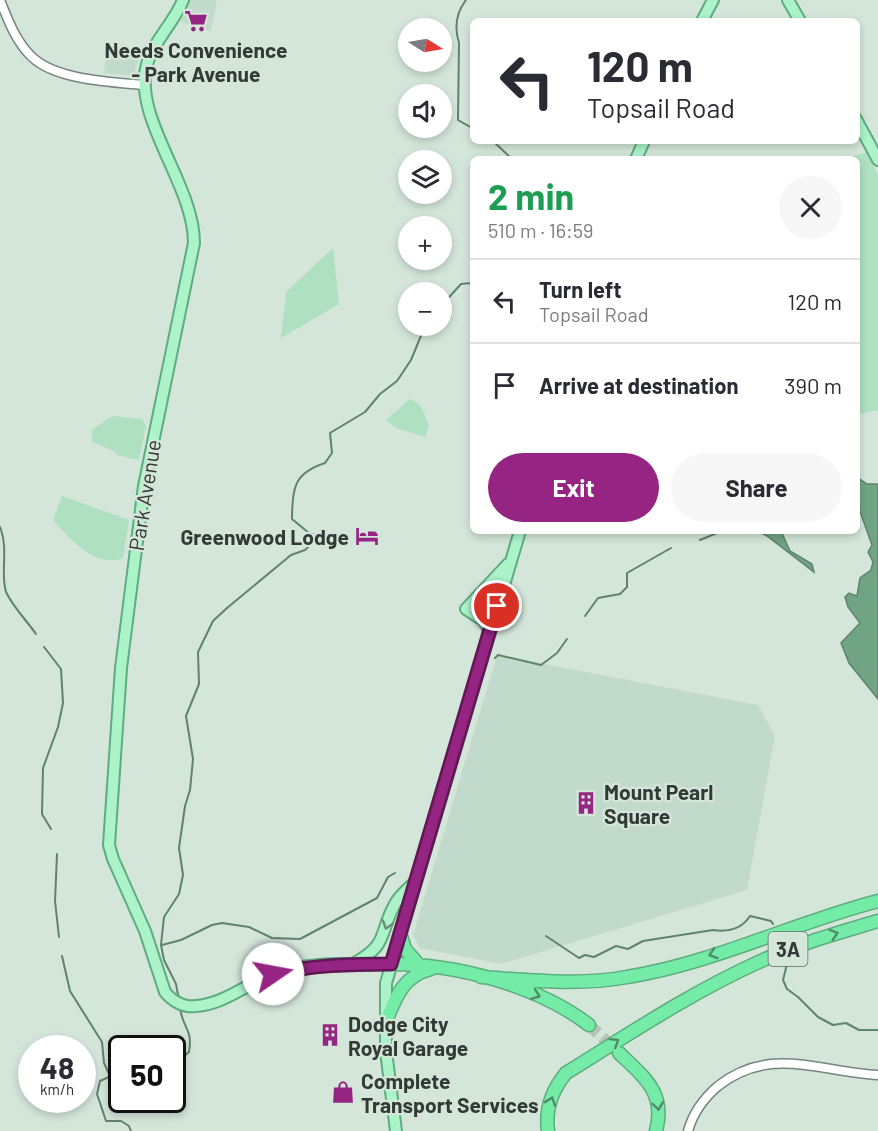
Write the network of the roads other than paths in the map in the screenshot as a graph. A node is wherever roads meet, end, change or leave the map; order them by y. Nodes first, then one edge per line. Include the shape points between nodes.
1 (0, 0) edge
2 (183, 0) edge
3 (712, 0) edge
4 (788, 0) edge
5 (703, 18) edge
6 (798, 18) edge
7 (143, 85) junction
8 (860, 126) edge
9 (878, 160) edge
10 (519, 534) edge
11 (510, 563) junction
12 (490, 631) junction
13 (416, 881) junction
14 (878, 901) edge
15 (878, 921) edge
16 (400, 933) junction
17 (353, 964) junction
18 (391, 964) junction
19 (419, 965) junction
20 (438, 967) junction
21 (481, 977) junction
22 (386, 983) junction
23 (385, 1024) junction
24 (589, 1025) tunnel mouth
25 (620, 1053) tunnel mouth
26 (878, 1075) edge
27 (396, 1131) edge
28 (548, 1131) edge
29 (656, 1131) edge
30 (688, 1131) edge

1 - 7 street via 18,40 33,58 67,74
2 - 7 main road, Park Avenue via 150,56
3 - 5 main road
4 - 6 main road
7 - 17 main road, Park Avenue via 193,220 194,243 144,486 121,668 108,838 113,859 171,1000 189,1007 200,1006 273,974
8 - 9 main road
10 - 11 main road
11 - 12 main road
11 - 12 main road via 466,609 483,620
12 - 13 main road
13 - 16 main road
13 -> 17 main road via 395,903 374,951
14 -> 21 highway, 3A via 680,965 626,978 572,982
28 -> 15 highway, 3A via 548,1109 566,1073 703,990 792,948
16 - 18 main road
16 - 19 highway via 405,949
17 - 18 main road
17 - 22 main road via 369,967
18 - 19 highway
18 - 22 main road
19 - 20 highway
20 - 21 highway
20 - 23 highway via 423,971 404,984
21 -> 24 highway via 559,1004
22 - 23 main road
23 - 27 main road
25 -> 29 highway via 654,1091 659,1103
26 - 30 street via 798,1063 748,1068 711,1092 698,1107

